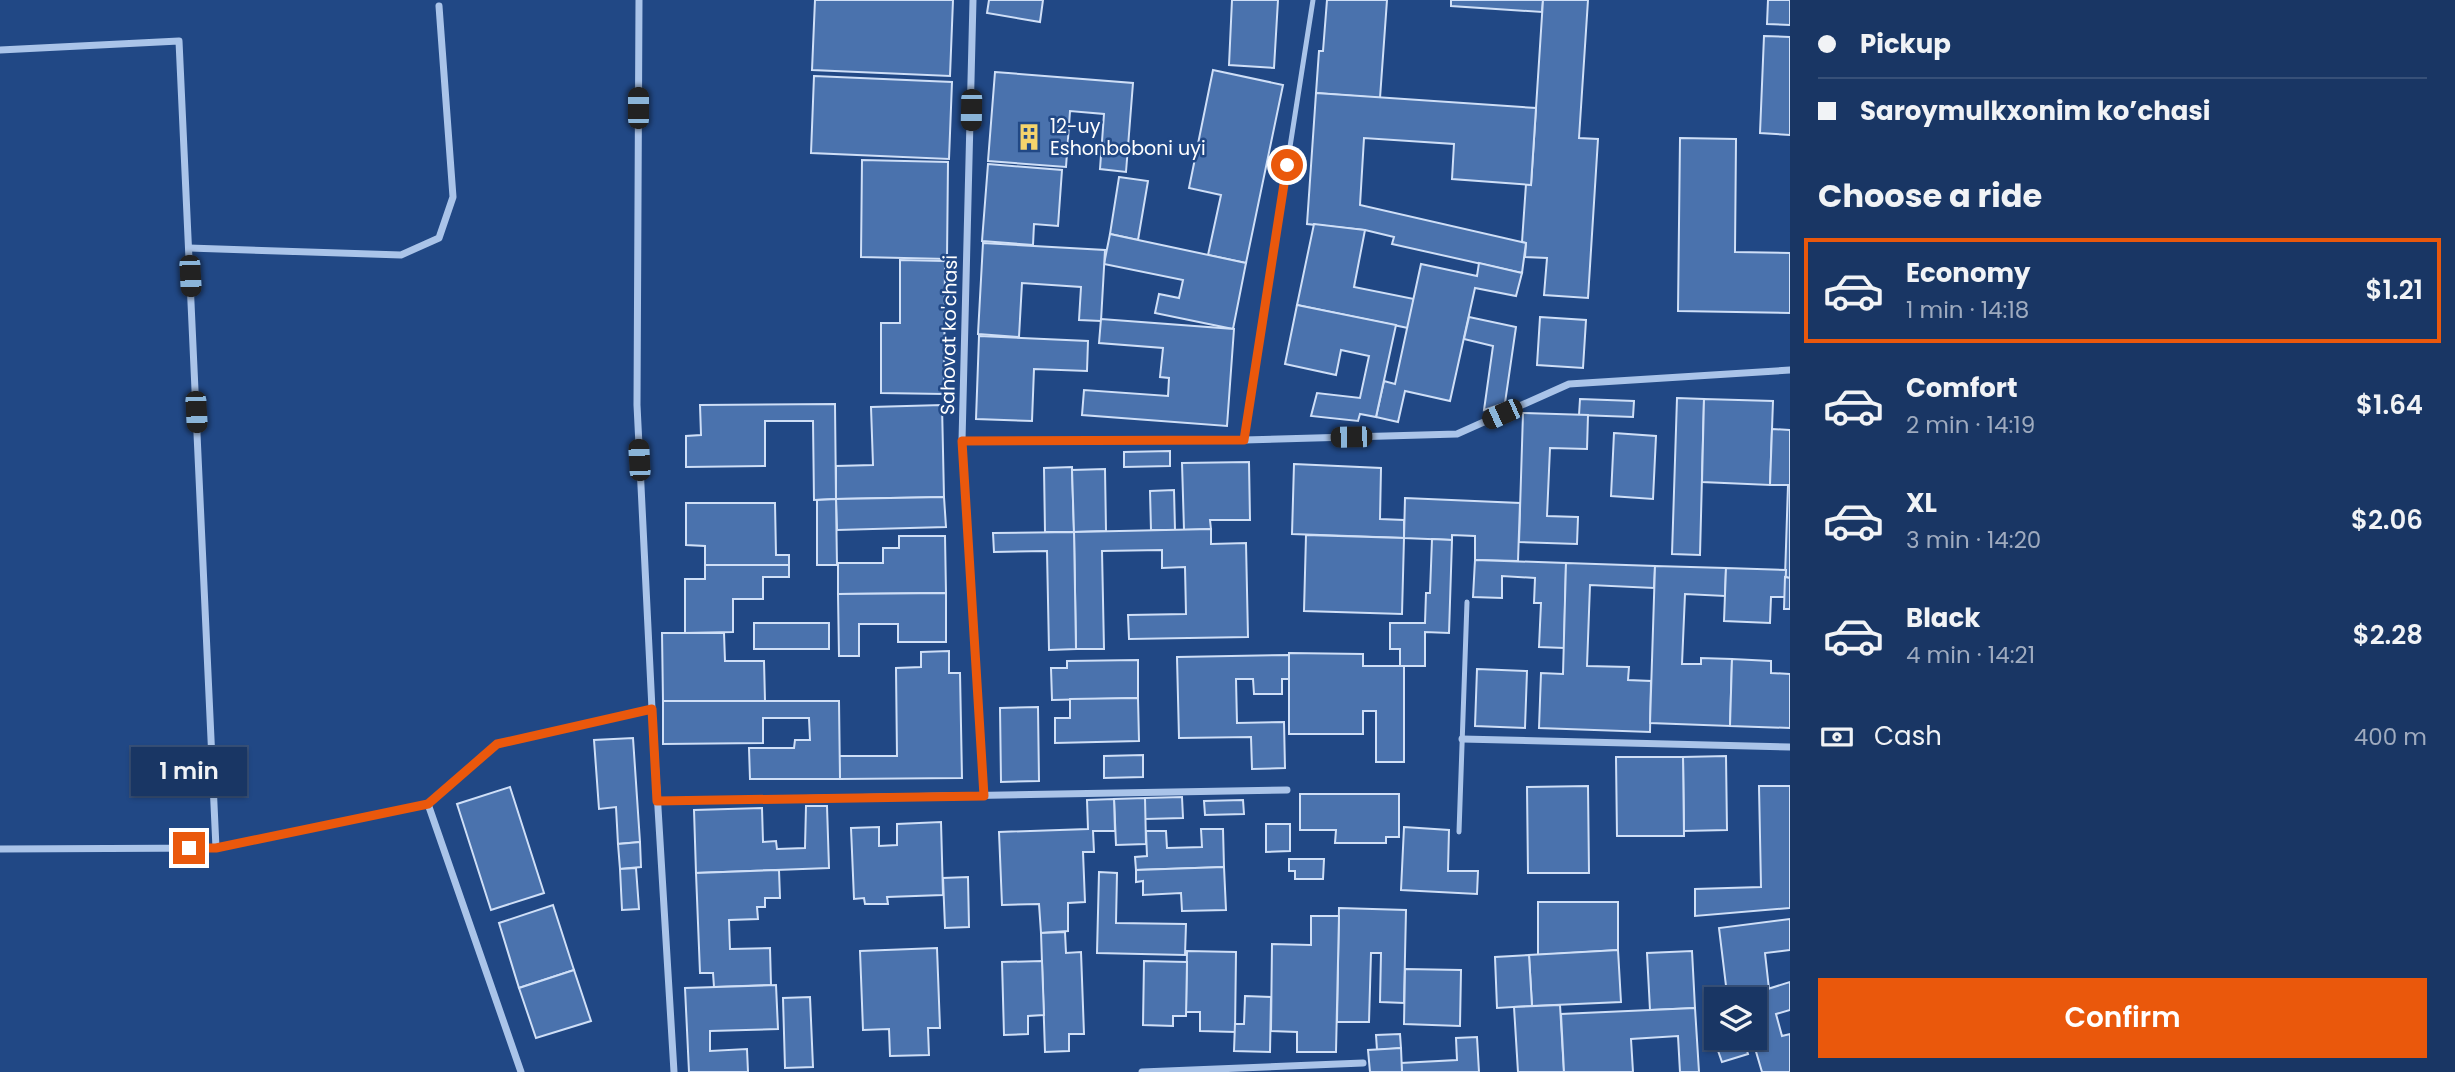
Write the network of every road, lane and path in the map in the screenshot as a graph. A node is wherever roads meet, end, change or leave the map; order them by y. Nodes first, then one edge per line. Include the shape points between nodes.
1 (639, 0) edge
2 (973, 0) edge
3 (1313, 0) edge
4 (439, 6) dead end
5 (0, 50) edge
6 (189, 248) junction
7 (1790, 370) edge
8 (1244, 440) junction
9 (962, 441) junction
10 (1467, 602) dead end
11 (652, 709) junction
12 (1462, 739) junction
13 (1790, 747) edge
14 (1287, 790) dead end
15 (984, 796) junction
16 (657, 801) junction
17 (428, 804) junction
18 (1460, 832) dead end
19 (216, 848) junction
20 (0, 849) edge
21 (1363, 1063) dead end
22 (521, 1072) edge
23 (674, 1072) edge
24 (1142, 1072) edge

1 - 11 street via 637,405
2 - 9 street, Sahovat ko'chasi
3 - 8 lane
4 - 6 street via 453,197 439,238 401,255
5 - 6 street via 179,41
6 - 19 street
7 - 8 street via 1569,384 1457,434
8 - 9 street
9 - 15 street, Sahovat ko'chasi
10 - 12 lane
11 - 16 street
11 - 17 lane via 497,744
12 - 13 street
12 - 18 lane
14 - 15 street
15 - 16 street
16 - 23 street
17 - 19 street
17 - 22 street
19 - 20 street
21 - 24 street

